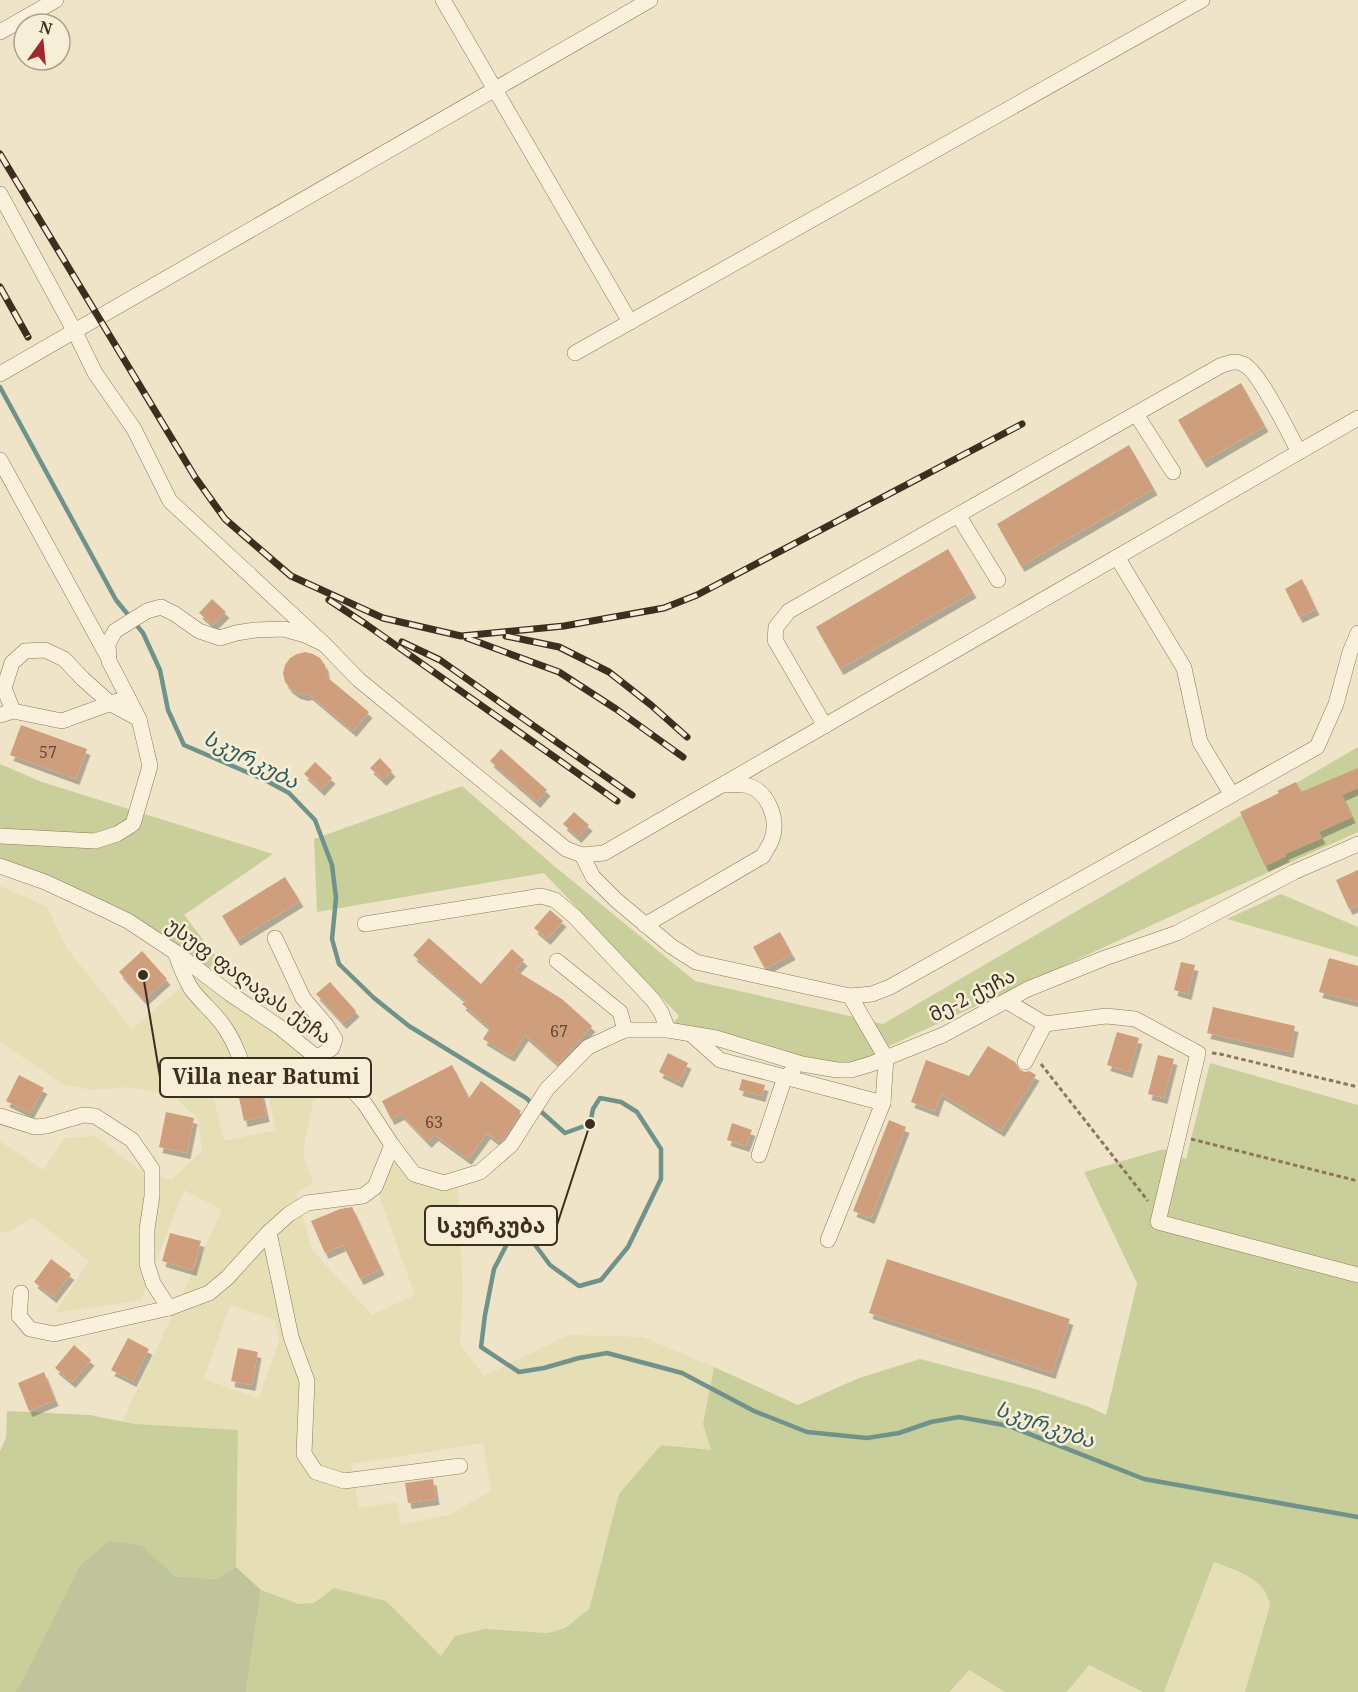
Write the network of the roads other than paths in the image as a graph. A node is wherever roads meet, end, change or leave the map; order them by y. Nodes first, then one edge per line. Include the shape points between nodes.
1 (56, 0) edge
2 (443, 0) edge
3 (650, 0) edge
4 (1202, 0) edge
5 (0, 32) edge
6 (495, 90) junction
7 (0, 194) edge
8 (630, 322) junction
9 (75, 332) junction
10 (575, 353) dead end
11 (5, 372) edge
12 (1136, 414) junction
13 (1358, 418) edge
14 (1299, 452) junction
15 (0, 460) edge
16 (1173, 472) dead end
17 (958, 515) junction
18 (1117, 557) junction
19 (998, 580) dead end
20 (1358, 633) edge
21 (324, 644) junction
22 (110, 661) junction
23 (128, 696) junction
24 (111, 704) junction
25 (6, 713) edge
26 (139, 720) junction
27 (825, 726) junction
28 (722, 785) junction
29 (1232, 795) junction
30 (0, 836) edge
31 (1358, 844) edge
32 (582, 855) junction
33 (0, 866) edge
34 (365, 924) dead end
35 (645, 925) junction
36 (275, 938) dead end
37 (175, 952) junction
38 (557, 961) dead end
39 (850, 996) junction
40 (1006, 1001) junction
41 (1045, 1024) junction
42 (625, 1030) junction
43 (668, 1030) junction
44 (691, 1034) junction
45 (588, 1047) joint
46 (1028, 1056) road end
47 (318, 1057) junction
48 (886, 1059) junction
49 (802, 1064) junction
50 (785, 1077) junction
51 (248, 1084) dead end
52 (883, 1102) junction
53 (0, 1116) edge
54 (392, 1145) junction
55 (759, 1155) dead end
56 (269, 1232) junction
57 (828, 1240) dead end
58 (1358, 1275) edge
59 (21, 1293) dead end
60 (169, 1308) junction
61 (460, 1466) dead end

1 - 5 street
2 - 6 street
3 - 6 street
4 - 8 street
6 - 8 street
6 - 9 street
7 - 9 street
8 - 10 street
9 - 11 street
9 - 21 street via 95,373 134,429 170,501
12 - 14 street via 1233,361 1246,365 1259,379
12 - 16 street
12 - 17 street
13 - 14 street
14 - 18 street
15 - 22 street
17 - 19 street
17 - 27 street via 789,611 776,627 775,640
18 - 27 street
18 - 29 street via 1184,668 1200,742
20 - 29 street via 1336,704 1317,747
21 - 22 street via 284,629 255,630 220,638 199,631 161,607 115,631 108,644
21 - 32 street via 359,680 557,842
22 - 23 street
23 - 24 street
23 - 26 street
24 - 25 street via 62,721
24 - 25 street via 64,659 45,650 25,651 12,663 4,688
24 - 26 street
26 - 30 street via 150,766 134,824 94,841
27 - 28 street
28 - 32 street via 604,853
28 - 35 street via 744,784 766,799 774,817 773,838 763,856
29 - 39 street via 890,987
31 - 40 street, მე-2 ქუჩა via 1294,872 1177,933 1105,958
32 - 35 street via 593,877
33 - 37 street, უსუფ ფაღავას ქუჩა via 45,882 128,921
34 - 43 street via 541,896 555,900 653,1000
35 - 39 street via 696,962
36 - 47 street via 303,998 335,1039 332,1048
37 - 47 street, უსუფ ფაღავას ქუჩა
37 - 51 street via 193,991 227,1030
38 - 42 street via 620,1012
39 - 48 street
40 - 41 street
40 - 48 street, მე-2 ქუჩა via 943,1035
41 - 46 street
41 - 58 street via 1106,1016 1135,1019 1198,1053 1158,1222
42 - 43 street, მე-2 ქუჩა
42 - 45 street, მე-2 ქუჩა
43 - 44 street, მე-2 ქუჩა
44 - 49 street, მე-2 ქუჩა
44 - 50 street via 720,1060
45 - 54 street, უსუფ ფაღავას ქუჩა via 547,1089 511,1145 480,1172 444,1183 414,1174
47 - 54 street, უსუფ ფაღავას ქუჩა via 365,1104
48 - 49 street, მე-2 ქუჩა via 851,1070
48 - 52 street
49 - 50 street
50 - 52 street
50 - 55 street
52 - 57 street
53 - 60 street via 35,1127 83,1115 95,1116 132,1140 152,1169 147,1264 153,1283
54 - 56 street via 375,1187 363,1196 307,1203
56 - 60 street via 209,1293
56 - 61 street via 291,1337 307,1381 304,1454 316,1472 344,1480
59 - 60 street via 19,1316 30,1329 54,1334

